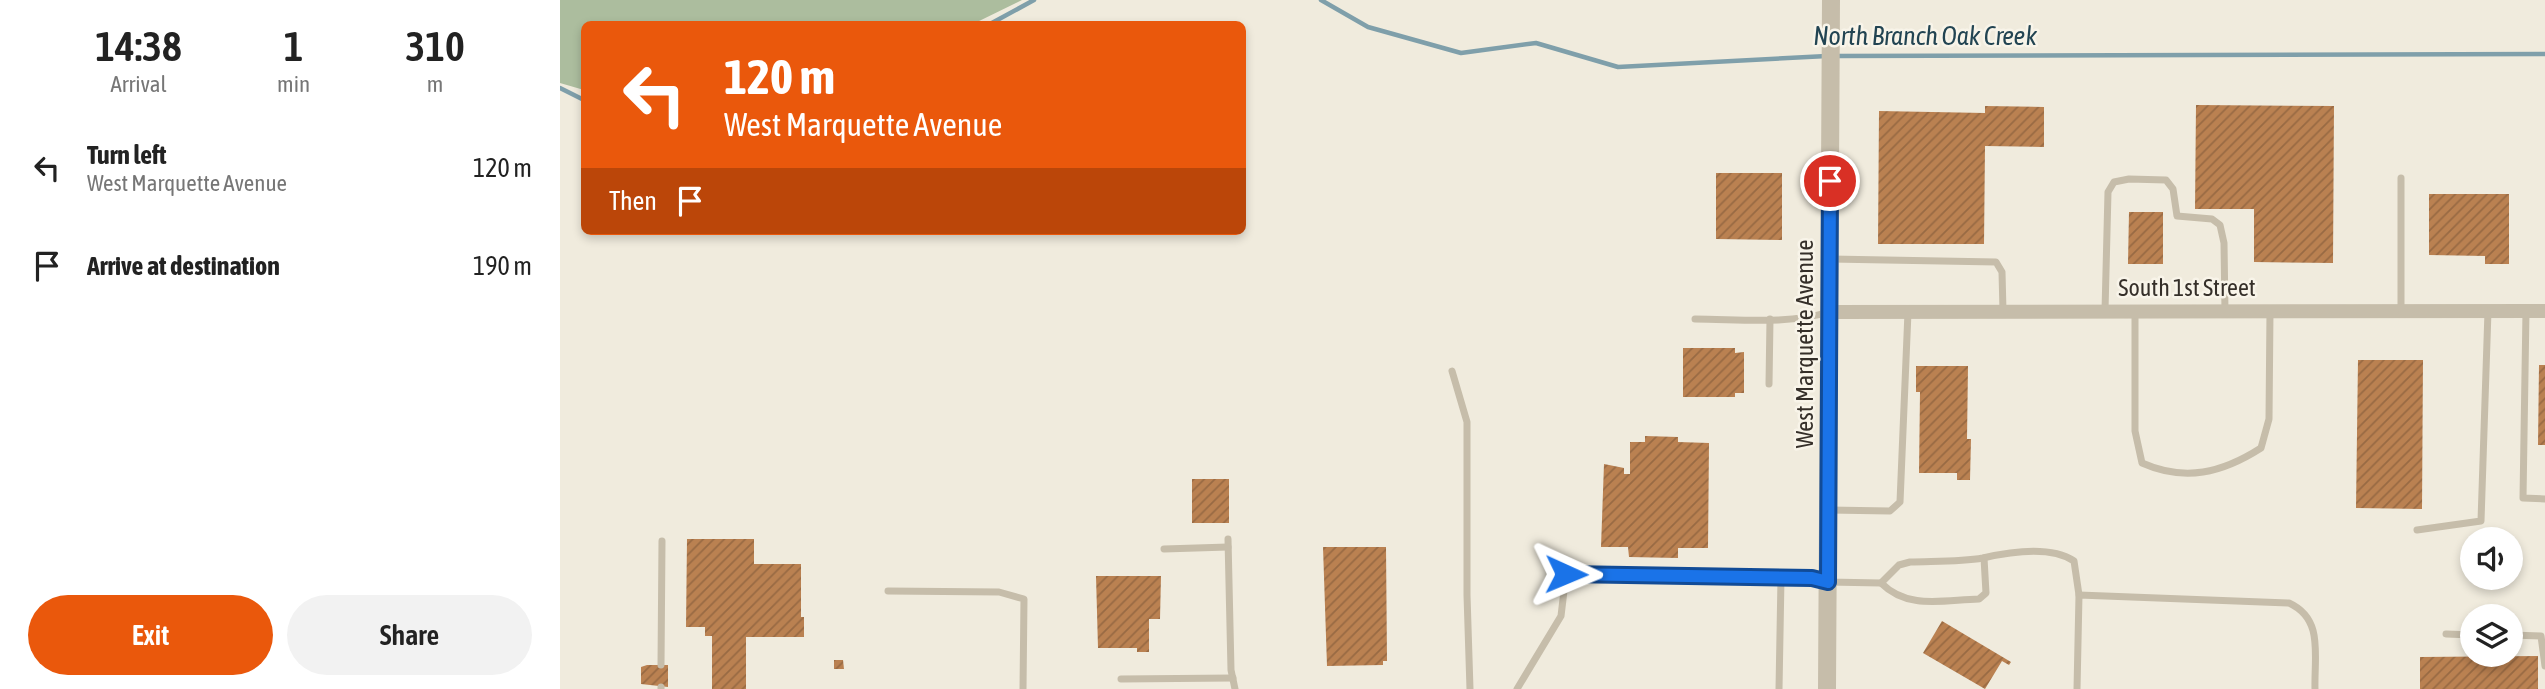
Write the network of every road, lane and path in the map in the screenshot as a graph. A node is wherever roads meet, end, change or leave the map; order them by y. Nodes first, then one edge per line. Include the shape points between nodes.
1 (1831, 0) edge
2 (2401, 178) dead end
3 (1830, 259) junction
4 (2135, 310) junction
5 (2225, 310) junction
6 (2270, 310) junction
7 (2401, 310) junction
8 (2526, 310) junction
9 (2003, 311) junction
10 (2105, 311) junction
11 (2488, 311) junction
12 (2545, 311) edge
13 (1830, 312) junction
14 (1908, 312) junction
15 (1695, 318) dead end
16 (1770, 319) junction
17 (1452, 371) dead end
18 (1769, 384) dead end
19 (2545, 499) edge
20 (1828, 510) junction
21 (2417, 530) dead end
22 (662, 541) dead end
23 (1164, 549) dead end
24 (1984, 558) junction
25 (1781, 578) junction
26 (1828, 582) junction
27 (1881, 583) junction
28 (888, 591) dead end
29 (2079, 595) junction
30 (2446, 634) dead end
31 (2460, 635) edge
32 (2523, 635) edge
33 (661, 665) dead end
34 (2545, 666) edge
35 (1233, 678) junction
36 (1121, 679) dead end
37 (1023, 689) edge
38 (1235, 689) edge
39 (1470, 689) edge
40 (1517, 689) edge
41 (1779, 689) edge
42 (1827, 689) edge
43 (2077, 689) edge
44 (2315, 689) edge

1 - 3 street, West Marquette Avenue
2 - 7 lane
3 - 9 lane via 1996,262 2002,272
3 - 13 street, West Marquette Avenue
4 - 5 street, South 1st Street
4 - 6 lane via 2135,431 2142,463 2164,473 2194,476 2234,465 2261,448 2269,419
4 - 10 street, South 1st Street
5 - 6 street, South 1st Street
5 - 10 lane via 2220,225 2212,219 2177,216 2173,189 2166,180 2129,179 2114,182 2108,192
6 - 7 street, South 1st Street
7 - 11 street, South 1st Street
8 - 11 street, South 1st Street
8 - 12 street, South 1st Street
8 - 19 lane via 2523,498
9 - 10 street, South 1st Street
9 - 14 street, South 1st Street
11 - 21 lane via 2481,521
13 - 14 street, South 1st Street
13 - 16 lane
13 - 20 street, West Marquette Avenue
14 - 20 lane via 1900,502 1890,511
15 - 16 lane
16 - 18 lane
17 - 39 lane via 1467,422
20 - 26 street, West Marquette Avenue
22 - 33 lane
23 - 35 lane via 1228,543
24 - 27 lane via 1899,565
24 - 27 lane via 1986,593 1979,599 1906,601
24 - 29 lane via 1996,553 2063,554 2074,561
25 - 26 lane
25 - 40 lane via 1566,574 1561,616
25 - 41 lane
26 - 27 lane
26 - 42 street, West Marquette Avenue
28 - 37 lane via 999,592 1024,599
29 - 43 lane
29 - 44 lane via 2289,603 2303,610 2313,624
30 - 31 lane
32 - 34 lane via 2541,636
35 - 36 lane
35 - 38 lane

